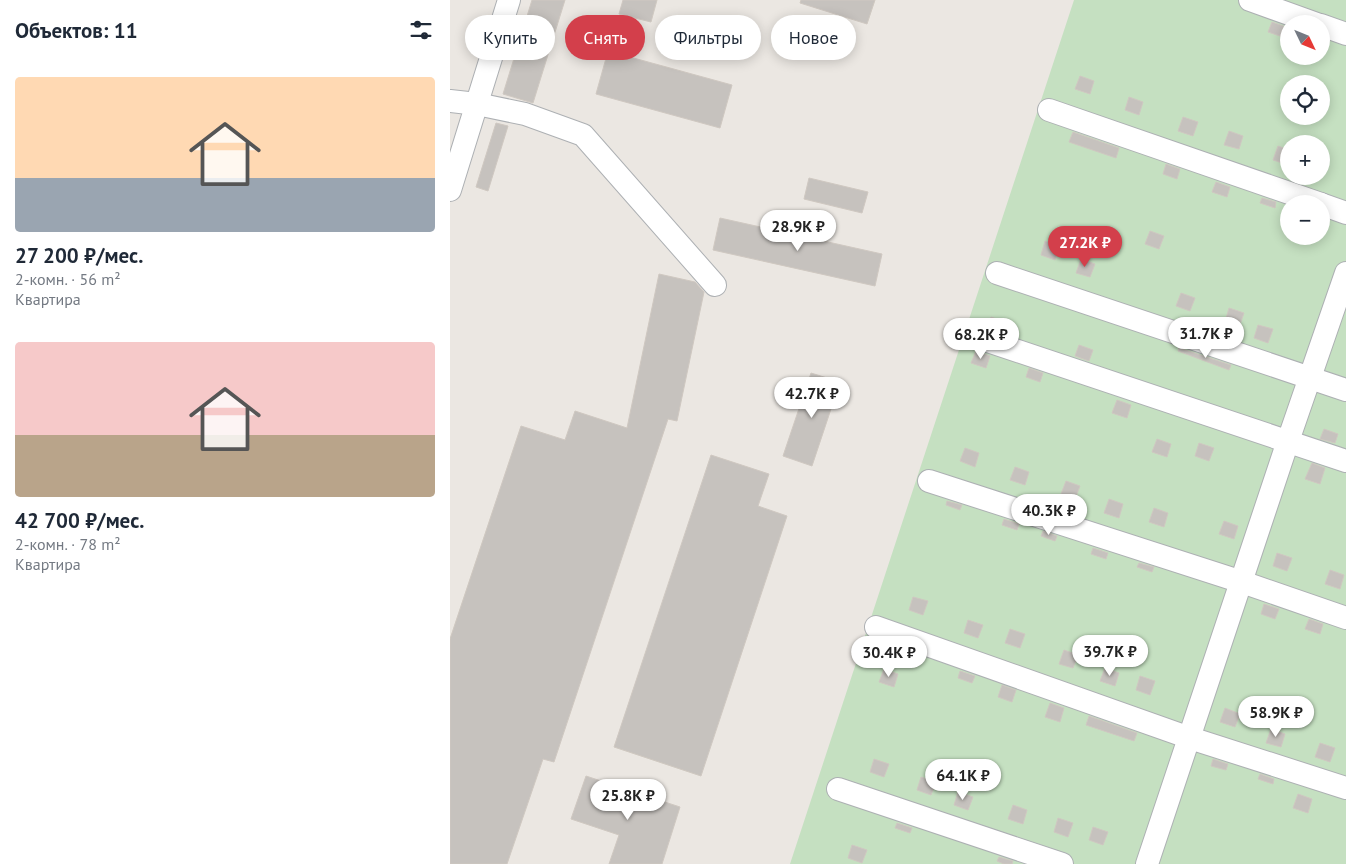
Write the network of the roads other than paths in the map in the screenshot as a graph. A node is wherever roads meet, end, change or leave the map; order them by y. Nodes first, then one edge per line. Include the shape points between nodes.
1 (509, 0) edge
2 (1250, 0) edge
3 (1291, 15) edge
4 (1330, 28) edge
5 (1346, 34) edge
6 (450, 101) edge
7 (477, 104) junction
8 (1049, 110) dead end
9 (450, 190) edge
10 (1295, 195) edge
11 (1330, 207) edge
12 (1346, 212) edge
13 (997, 273) dead end
14 (1346, 273) edge
15 (715, 285) dead end
16 (979, 338) dead end
17 (1310, 379) junction
18 (1346, 390) edge
19 (1288, 441) junction
20 (1346, 461) edge
21 (929, 481) dead end
22 (1242, 582) junction
23 (1346, 618) edge
24 (876, 627) dead end
25 (1190, 738) junction
26 (1346, 788) edge
27 (838, 789) dead end
28 (1062, 864) edge
29 (1147, 864) edge

1 - 7 street
2 - 3 street
4 - 5 street
6 - 7 street
7 - 9 street
7 - 15 street via 525,114 583,135
8 - 10 street
11 - 12 street
13 - 17 street
14 - 17 street
16 - 19 street
17 - 18 street
17 - 19 street
19 - 20 street
19 - 22 street
21 - 22 street
22 - 23 street
22 - 25 street
24 - 25 street
25 - 26 street
25 - 29 street
27 - 28 street

